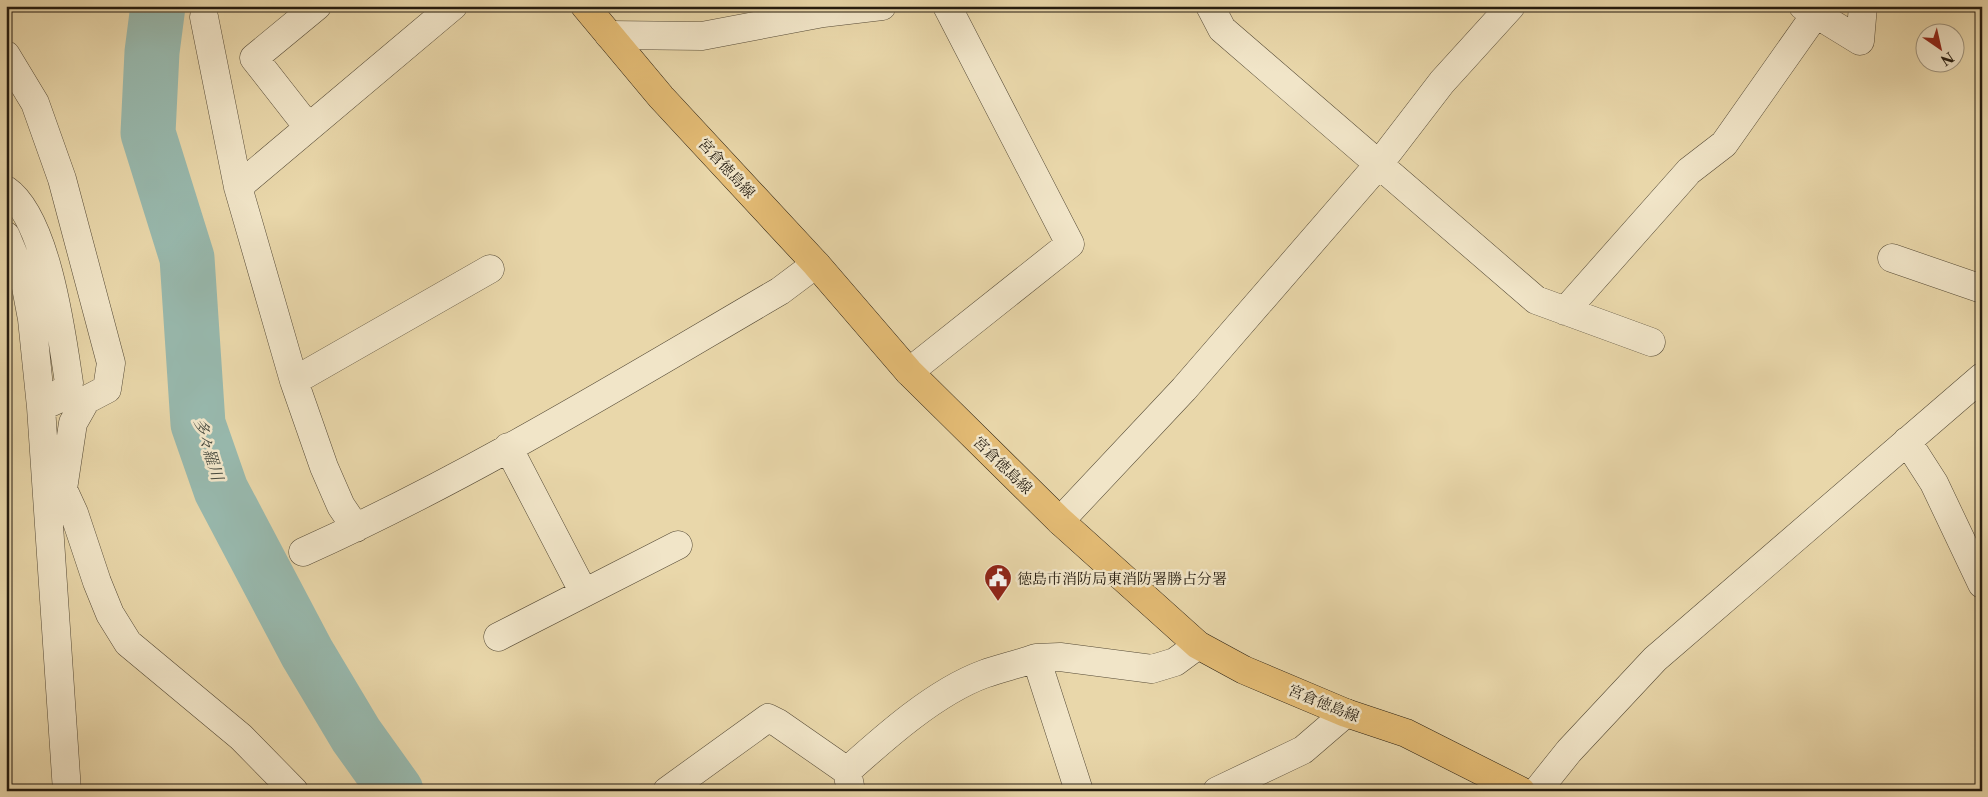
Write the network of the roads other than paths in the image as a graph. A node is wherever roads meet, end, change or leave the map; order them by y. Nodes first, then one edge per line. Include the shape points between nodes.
1 (317, 6) edge
2 (453, 6) edge
3 (586, 6) edge
4 (882, 6) edge
5 (946, 6) edge
6 (1210, 6) edge
7 (1511, 6) edge
8 (1863, 6) edge
9 (1809, 11) edge
10 (204, 17) dead end
11 (609, 35) junction
12 (6, 55) edge
13 (308, 127) junction
14 (1379, 164) junction
15 (238, 187) junction
16 (6, 190) edge
17 (6, 236) edge
18 (1892, 258) dead end
19 (816, 264) junction
20 (490, 269) dead end
21 (1982, 289) edge
22 (1565, 311) junction
23 (1651, 342) dead end
24 (910, 372) junction
25 (1982, 377) edge
26 (294, 381) junction
27 (41, 407) junction
28 (1908, 441) junction
29 (508, 447) junction
30 (54, 484) junction
31 (1060, 521) junction
32 (356, 528) junction
33 (678, 545) dead end
34 (303, 552) dead end
35 (1982, 584) edge
36 (584, 593) junction
37 (498, 636) dead end
38 (1198, 644) junction
39 (1036, 658) junction
40 (1346, 713) junction
41 (849, 781) edge
42 (67, 791) edge
43 (294, 791) edge
44 (666, 791) edge
45 (1079, 791) edge
46 (1217, 791) edge
47 (1521, 791) edge
48 (1537, 791) edge

1 - 13 street via 254,58
2 - 13 street
3 - 11 main road, 宮倉徳島線
4 - 11 street via 823,13 702,36
5 - 24 street via 1070,244
6 - 14 street via 1222,29
7 - 14 street via 1442,82
8 - 9 street via 1860,41
9 - 22 street via 1724,144 1689,171
10 - 15 street
11 - 19 main road, 宮倉徳島線 via 661,97
12 - 30 street via 35,102 62,179 111,363 107,389 86,400 74,422
13 - 15 street
14 - 22 street via 1536,300
14 - 31 street via 1184,389
15 - 26 street
16 - 27 street via 31,220 56,298 69,383 56,400
17 - 27 street via 24,282 32,319
18 - 21 street
19 - 24 main road, 宮倉徳島線
19 - 29 street via 780,291
20 - 26 street
22 - 23 street
24 - 31 main road, 宮倉徳島線
25 - 28 street
26 - 32 street via 324,466 341,506
27 - 30 street
28 - 35 street via 1934,483
28 - 48 street via 1656,659 1569,751
29 - 32 street
29 - 36 street
30 - 42 street
30 - 43 street via 74,513 110,614 128,643 241,737
31 - 38 main road, 宮倉徳島線
32 - 34 street
33 - 36 street
36 - 37 street
38 - 39 street via 1175,662 1152,670 1060,657
38 - 40 main road, 宮倉徳島線 via 1244,670
39 - 41 street via 983,674 896,726
39 - 45 street
40 - 46 street via 1304,750
40 - 47 main road, 宮倉徳島線 via 1406,733
41 - 44 street via 768,718

